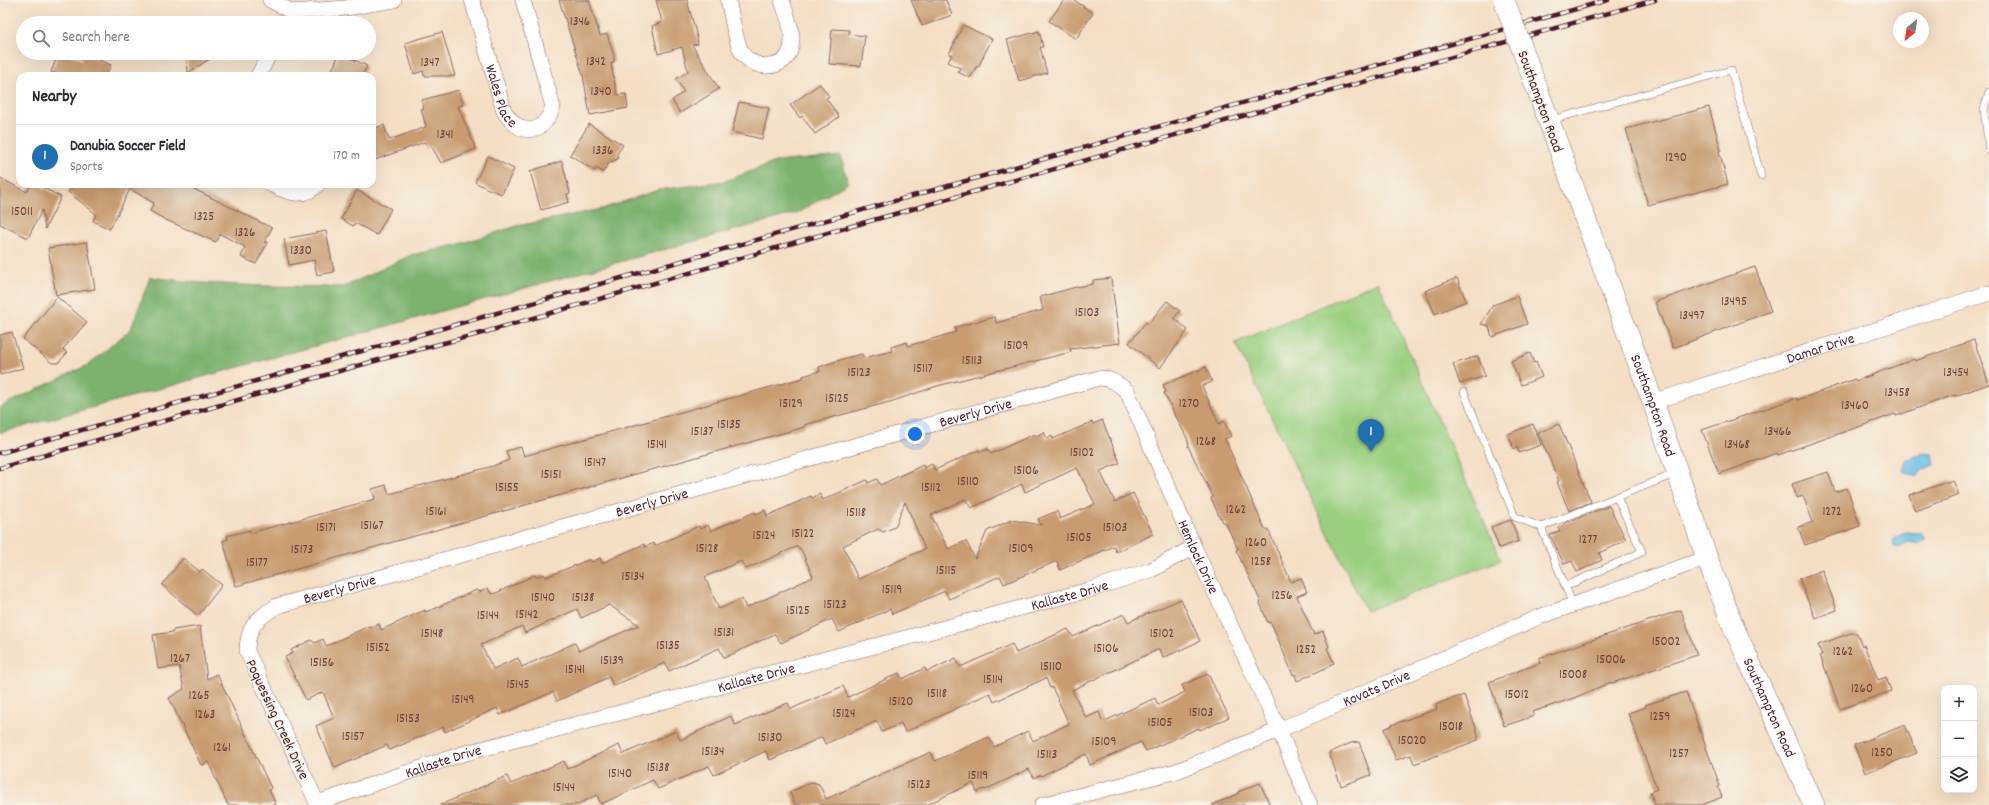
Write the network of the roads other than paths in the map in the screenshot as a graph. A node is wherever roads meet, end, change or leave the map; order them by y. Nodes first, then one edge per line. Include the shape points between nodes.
1 (270, 0) edge
2 (394, 0) edge
3 (472, 0) edge
4 (523, 0) edge
5 (728, 0) edge
6 (782, 0) edge
7 (1504, 0) edge
8 (288, 16) edge
9 (295, 16) edge
10 (266, 60) edge
11 (260, 72) edge
12 (1989, 92) edge
13 (1549, 121) junction
14 (1989, 150) edge
15 (1761, 176) dead end
16 (278, 188) edge
17 (312, 188) edge
18 (1989, 293) edge
19 (1464, 392) dead end
20 (1040, 394) joint
21 (1652, 402) junction
22 (1677, 473) junction
23 (1617, 497) junction
24 (1541, 527) junction
25 (1194, 547) junction
26 (1707, 558) junction
27 (1566, 586) junction
28 (1574, 605) junction
29 (266, 613) joint
30 (1279, 730) junction
31 (317, 804) edge
32 (1042, 805) edge
33 (1310, 805) edge
34 (1814, 805) edge

1 - 8 street
2 - 9 street
3 - 4 street, Wales Place via 504,111 511,122 524,130 538,128 548,119 553,107
5 - 6 street via 742,52 750,61 763,66 785,60 791,48 791,30
7 - 13 street, Southampton Road, bridge
10 - 11 street
12 - 14 lane via 1984,109
13 - 15 lane via 1731,70
13 - 21 street, Southampton Road
16 - 17 street via 297,194
18 - 21 street, Damar Drive
19 - 24 lane via 1515,517
20 - 25 street, Hemlock Drive via 1099,378 1116,382 1127,391
20 - 29 street, Beverly Drive via 276,606
21 - 22 street, Southampton Road
22 - 23 lane
22 - 26 street, Southampton Road
23 - 24 lane
23 - 27 lane via 1642,552
24 - 27 lane
25 - 30 street, Hemlock Drive
25 - 31 street, Kallaste Drive via 1151,570 1089,590 462,754
26 - 28 street, Kovats Drive
26 - 34 street, Southampton Road via 1734,628
27 - 28 lane
28 - 30 street, Kovats Drive via 1539,616
29 - 31 street, Poquessing Creek Drive via 250,630 247,651
30 - 32 street, Kovats Drive via 1177,772
30 - 33 street, Hemlock Drive

